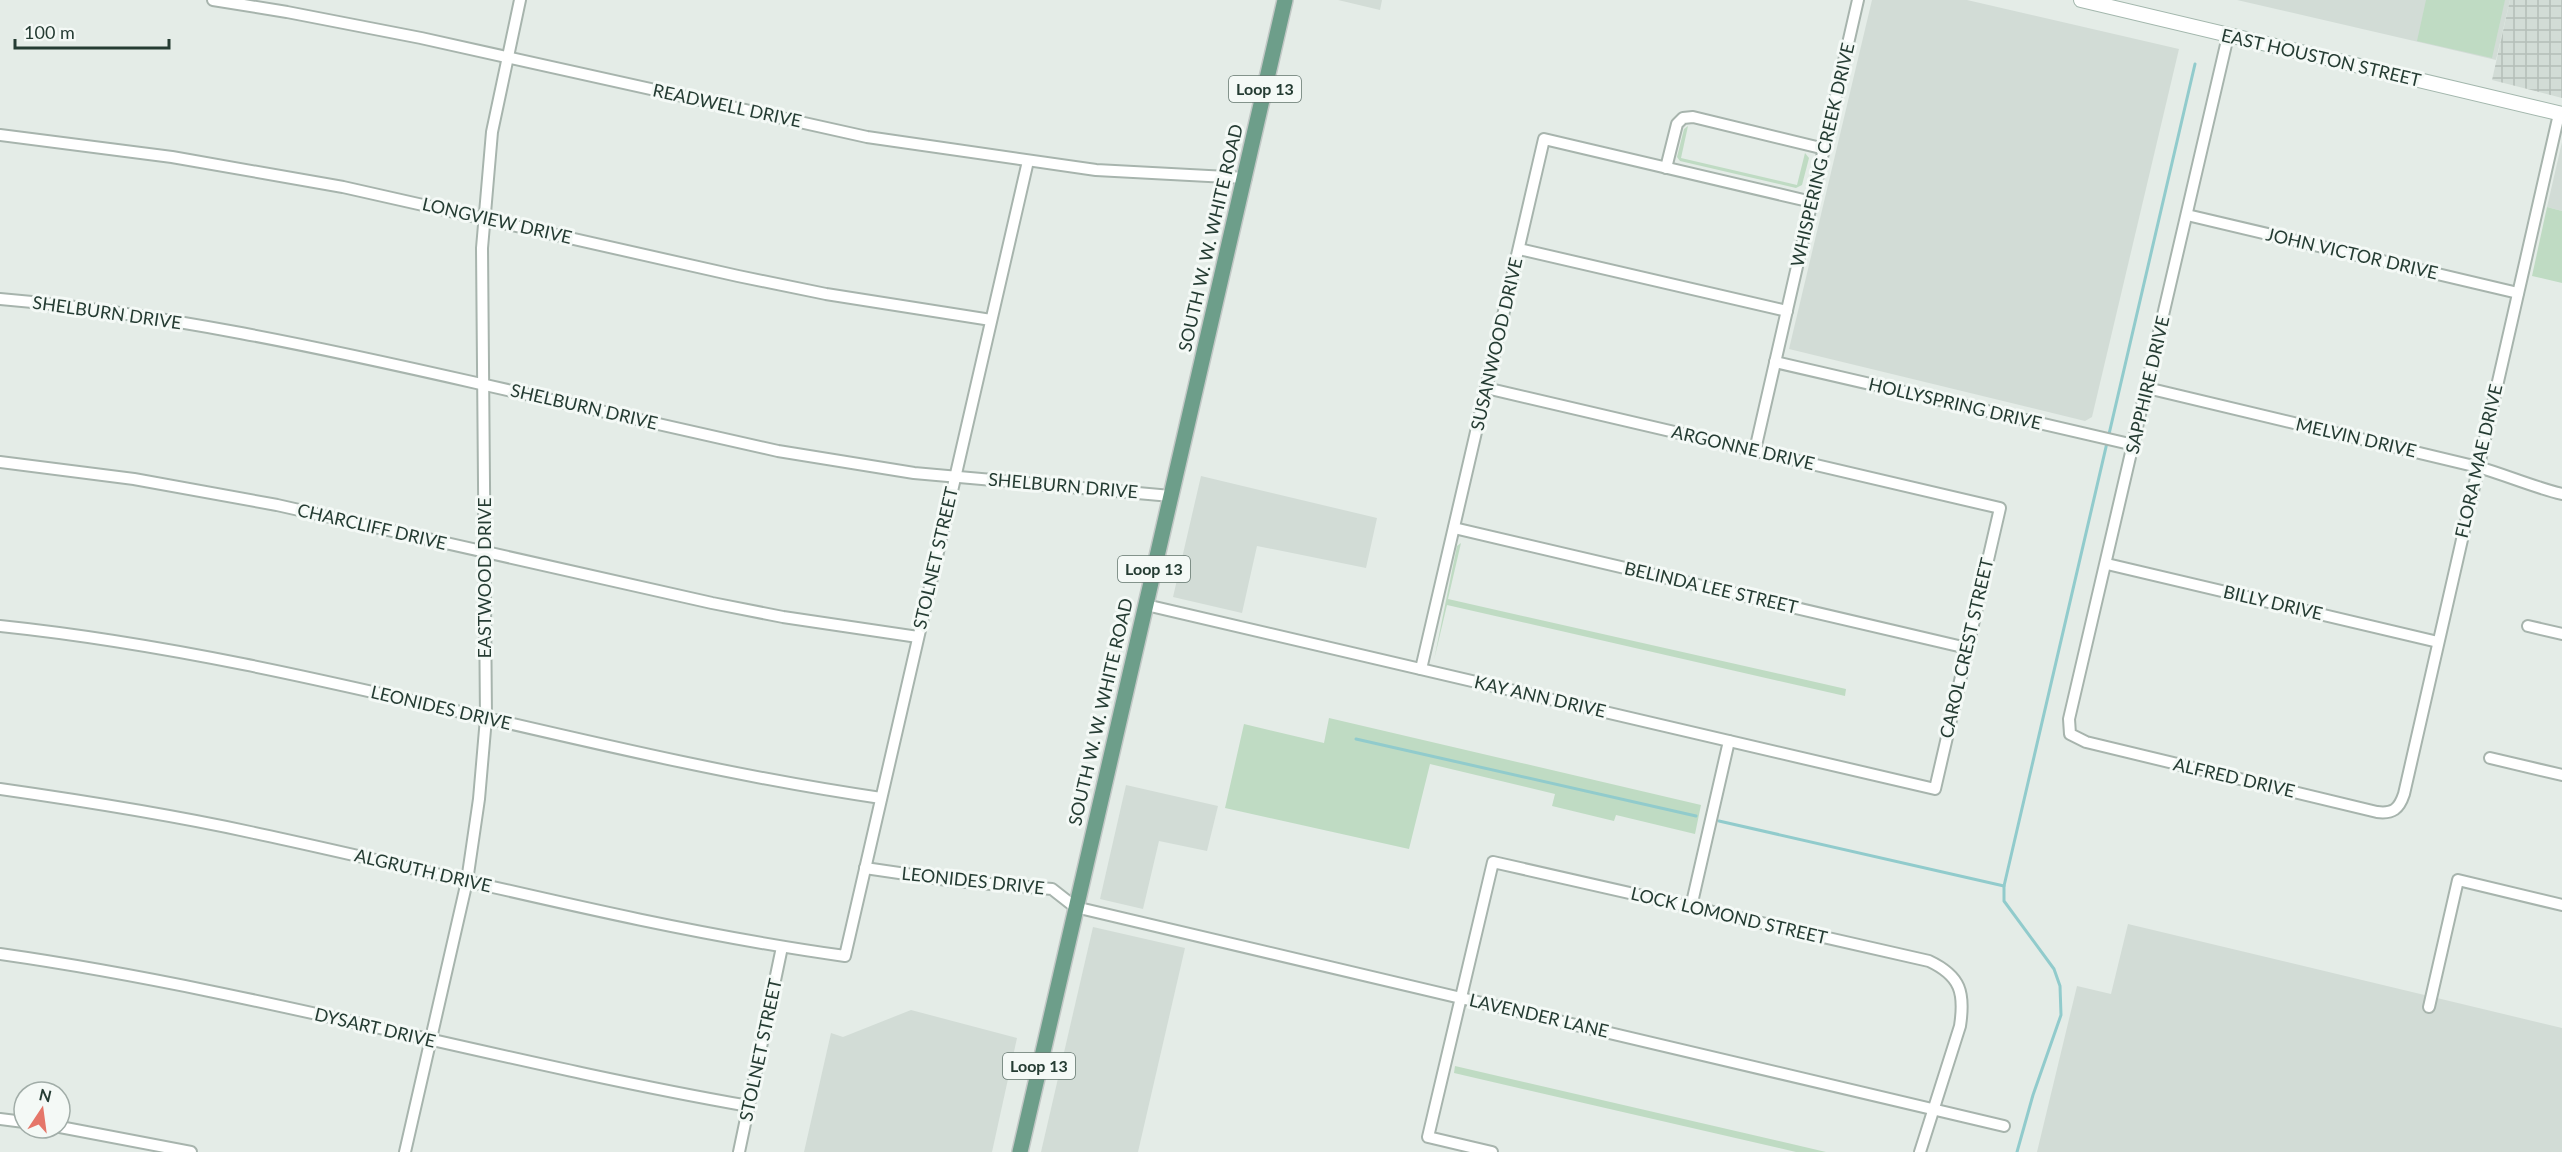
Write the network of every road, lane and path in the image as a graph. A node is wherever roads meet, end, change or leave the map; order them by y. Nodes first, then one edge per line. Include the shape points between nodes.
1 (213, 0) edge
2 (520, 0) edge
3 (1285, 0) edge
4 (1858, 0) edge
5 (2081, 0) edge
6 (2228, 36) junction
7 (507, 57) junction
8 (2561, 114) edge
9 (0, 135) edge
10 (1825, 149) junction
11 (1028, 160) junction
12 (1666, 168) junction
13 (1246, 178) junction
14 (1812, 202) junction
15 (2187, 215) junction
16 (484, 218) junction
17 (1519, 249) junction
18 (2518, 293) junction
19 (0, 298) edge
20 (1787, 311) junction
21 (991, 320) junction
22 (1775, 362) junction
23 (482, 384) junction
24 (1486, 388) junction
25 (2147, 388) junction
26 (2134, 445) junction
27 (1755, 450) junction
28 (0, 462) edge
29 (2478, 467) junction
30 (955, 478) junction
31 (2562, 494) edge
32 (1170, 496) junction
33 (2000, 508) joint
34 (1454, 528) junction
35 (486, 552) junction
36 (2107, 564) junction
37 (1146, 606) junction
38 (0, 626) edge
39 (2528, 626) dead end
40 (2562, 634) edge
41 (918, 637) junction
42 (2438, 642) junction
43 (1967, 648) junction
44 (1421, 669) junction
45 (486, 718) junction
46 (2070, 734) joint
47 (1729, 741) junction
48 (2490, 758) dead end
49 (2562, 775) edge
50 (0, 789) edge
51 (1935, 789) joint
52 (881, 798) junction
53 (2398, 808) joint
54 (865, 868) junction
55 (466, 881) junction
56 (2562, 905) edge
57 (1075, 907) junction
58 (1691, 907) junction
59 (782, 947) junction
60 (0, 954) edge
61 (844, 956) joint
62 (1461, 998) junction
63 (2429, 1007) dead end
64 (430, 1040) junction
65 (749, 1106) junction
66 (1933, 1109) junction
67 (2004, 1126) dead end
68 (72, 1129) edge
69 (191, 1152) edge
70 (405, 1152) edge
71 (739, 1152) edge
72 (1020, 1152) edge
73 (1492, 1152) edge
74 (1920, 1152) edge

1 - 7 street, READWELL DRIVE
2 - 7 street, EASTWOOD DRIVE
3 - 13 main road, SOUTH W. W. WHITE ROAD / Loop 13
4 - 10 street, WHISPERING CREEK DRIVE
5 - 6 main road, EAST HOUSTON STREET
6 - 8 main road, EAST HOUSTON STREET
6 - 15 street, SAPPHIRE DRIVE
7 - 11 street, READWELL DRIVE via 867,137
7 - 16 street, EASTWOOD DRIVE via 492,132
8 - 18 street, FLORA MAE DRIVE
9 - 16 street, LONGVIEW DRIVE via 228,166
10 - 12 street via 1693,117 1683,118 1677,124
10 - 14 street, WHISPERING CREEK DRIVE
11 - 13 street, READWELL DRIVE via 1150,174
11 - 21 street, STOLNET STREET
12 - 14 street, SUSANWOOD DRIVE
12 - 17 street, SUSANWOOD DRIVE via 1545,139
13 - 32 main road, SOUTH W. W. WHITE ROAD / Loop 13
14 - 20 street, WHISPERING CREEK DRIVE
15 - 18 street, JOHN VICTOR DRIVE
15 - 25 street, SAPPHIRE DRIVE
16 - 21 street, LONGVIEW DRIVE via 826,294
16 - 23 street, EASTWOOD DRIVE
17 - 20 street
17 - 24 street, SUSANWOOD DRIVE
18 - 29 street, FLORA MAE DRIVE
19 - 23 street, SHELBURN DRIVE via 246,334
20 - 22 street, WHISPERING CREEK DRIVE
21 - 30 street, STOLNET STREET
22 - 26 street, HOLLYSPRING DRIVE
22 - 27 street
23 - 30 street, SHELBURN DRIVE via 778,451
23 - 35 street, EASTWOOD DRIVE
24 - 27 street, ARGONNE DRIVE
24 - 34 street, SUSANWOOD DRIVE
25 - 26 street, SAPPHIRE DRIVE
25 - 29 street, MELVIN DRIVE
26 - 36 street, SAPPHIRE DRIVE
27 - 33 street, ARGONNE DRIVE
28 - 35 street, CHARCLIFF DRIVE via 277,505
29 - 31 street, MELVIN DRIVE
29 - 42 street, FLORA MAE DRIVE
30 - 32 street, SHELBURN DRIVE
30 - 41 street, STOLNET STREET
32 - 37 main road, SOUTH W. W. WHITE ROAD / Loop 13
33 - 43 street, CAROL CREST STREET
34 - 43 street, BELINDA LEE STREET
34 - 44 street, SUSANWOOD DRIVE
35 - 41 street, CHARCLIFF DRIVE via 783,617
35 - 45 street, EASTWOOD DRIVE
36 - 42 street, BILLY DRIVE
36 - 46 street, SAPPHIRE DRIVE via 2070,719
37 - 44 street, KAY ANN DRIVE
37 - 57 main road, SOUTH W. W. WHITE ROAD / Loop 13
38 - 45 street, LEONIDES DRIVE via 267,669
39 - 40 street
41 - 52 street, STOLNET STREET
42 - 53 street, FLORA MAE DRIVE
43 - 51 street, CAROL CREST STREET
44 - 47 street, KAY ANN DRIVE
45 - 52 street, LEONIDES DRIVE via 765,779
45 - 55 street, EASTWOOD DRIVE
46 - 53 street, ALFRED DRIVE via 2086,742 2377,812
47 - 51 street, KAY ANN DRIVE
47 - 58 street
48 - 49 street
50 - 55 street, ALGRUTH DRIVE via 249,832
52 - 54 street, STOLNET STREET
54 - 57 street, LEONIDES DRIVE via 1052,889
54 - 61 street, STOLNET STREET
55 - 59 street, ALGRUTH DRIVE
55 - 64 street, EASTWOOD DRIVE
56 - 63 street via 2458,880
57 - 62 street, LAVENDER LANE
57 - 72 main road, SOUTH W. W. WHITE ROAD / Loop 13
58 - 62 street, LOCK LOMOND STREET via 1493,862
58 - 66 street, LOCK LOMOND STREET via 1939,966 1963,996 1960,1026
59 - 61 street, ALGRUTH DRIVE
59 - 65 street, STOLNET STREET
60 - 64 street, DYSART DRIVE via 169,982
62 - 66 street, LAVENDER LANE
62 - 73 street via 1428,1137
64 - 65 street, DYSART DRIVE
64 - 70 street, EASTWOOD DRIVE
65 - 71 street, STOLNET STREET
66 - 67 street, LAVENDER LANE
66 - 74 street
68 - 69 street

